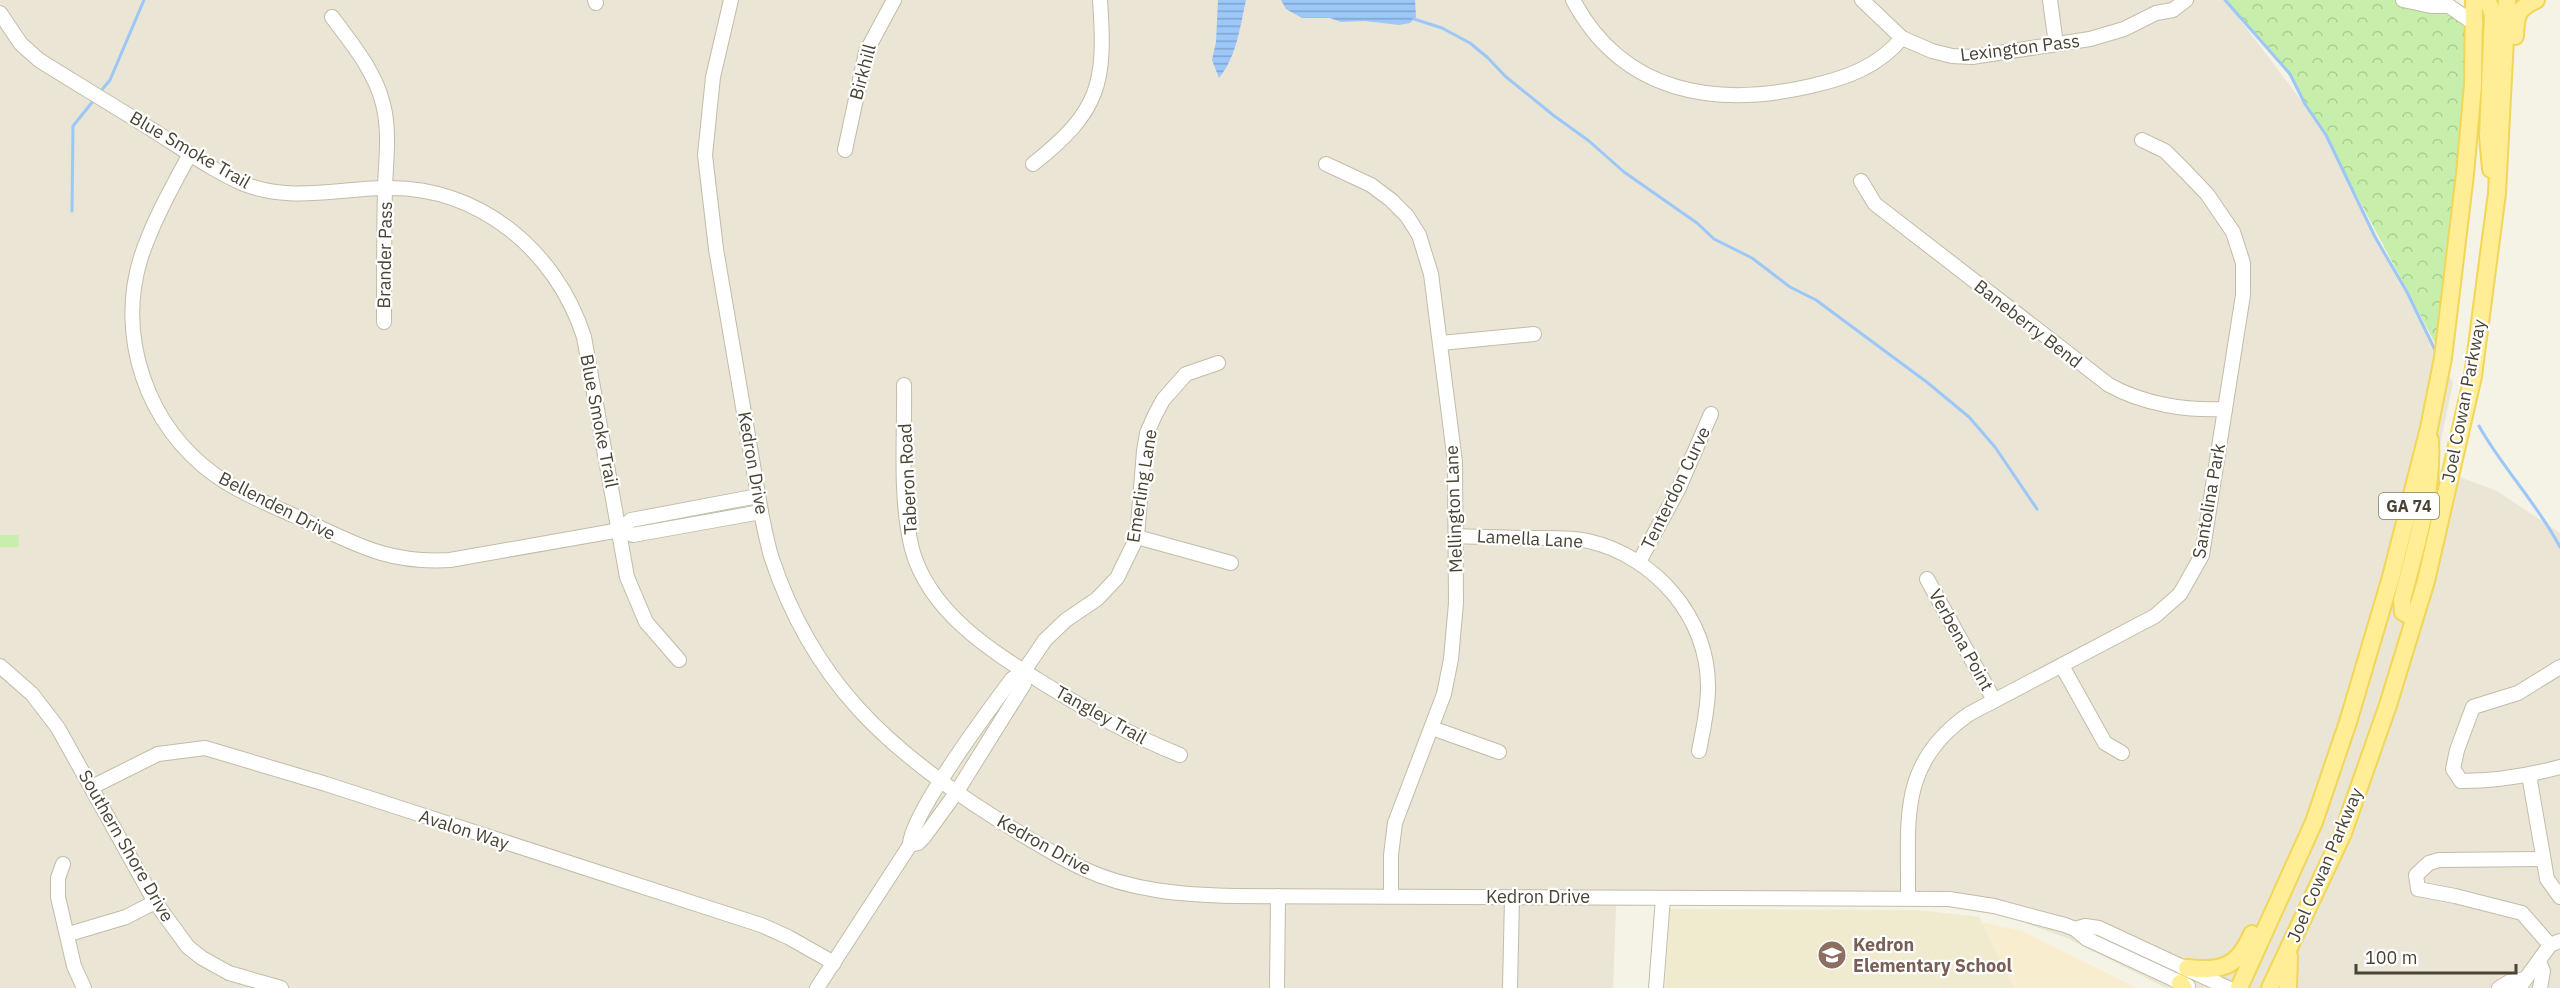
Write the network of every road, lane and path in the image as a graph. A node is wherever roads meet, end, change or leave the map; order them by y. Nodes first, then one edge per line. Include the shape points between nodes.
1 (731, 0) edge
2 (894, 0) edge
3 (1100, 0) edge
4 (1573, 0) edge
5 (1862, 0) edge
6 (2050, 0) edge
7 (2164, 0) edge
8 (2186, 0) edge
9 (2403, 0) edge
10 (2474, 0) edge
11 (2485, 0) edge
12 (2506, 0) edge
13 (2536, 0) edge
14 (0, 13) edge
15 (2156, 13) junction
16 (332, 17) dead end
17 (2475, 24) junction
18 (1902, 38) junction
19 (2056, 44) junction
20 (2502, 130) junction
21 (2142, 140) dead end
22 (845, 150) dead end
23 (190, 154) junction
24 (1033, 164) dead end
25 (1326, 164) dead end
26 (1861, 182) dead end
27 (385, 188) junction
28 (2497, 193) junction
29 (384, 322) dead end
30 (1534, 334) dead end
31 (1441, 344) junction
32 (1218, 363) dead end
33 (904, 385) dead end
34 (2225, 409) junction
35 (1711, 414) dead end
36 (2429, 428) junction
37 (758, 496) junction
38 (761, 512) junction
39 (620, 530) junction
40 (1456, 536) junction
41 (1137, 537) junction
42 (1640, 562) junction
43 (1231, 563) dead end
44 (1928, 579) dead end
45 (2416, 612) junction
46 (679, 660) dead end
47 (0, 666) edge
48 (2062, 666) junction
49 (2559, 670) edge
50 (1024, 671) junction
51 (1994, 700) junction
52 (1432, 728) junction
53 (1699, 750) dead end
54 (1498, 752) dead end
55 (2122, 753) dead end
56 (1180, 755) dead end
57 (2560, 767) edge
58 (2529, 775) junction
59 (940, 782) junction
60 (92, 787) junction
61 (956, 793) junction
62 (2314, 822) junction
63 (910, 845) junction
64 (2543, 859) junction
65 (63, 864) dead end
66 (1391, 895) junction
67 (1278, 896) junction
68 (2560, 897) edge
69 (1512, 898) junction
70 (1663, 898) junction
71 (1908, 898) junction
72 (155, 902) junction
73 (69, 934) junction
74 (2555, 943) edge
75 (2289, 948) junction
76 (2539, 961) junction
77 (834, 963) junction
78 (2186, 982) edge
79 (2522, 983) edge
80 (84, 988) edge
81 (281, 988) edge
82 (817, 988) edge
83 (1277, 988) edge
84 (1510, 988) edge
85 (1656, 988) edge
86 (2228, 988) edge
87 (2239, 988) edge
88 (2252, 988) edge
89 (2270, 988) edge
90 (2288, 988) edge
91 (2499, 988) edge
92 (2540, 988) edge

1 - 37 street, Kedron Drive via 712,77 705,155 709,206
2 - 22 street, Birkhill via 866,52
3 - 24 street via 1101,52 1095,92 1073,130
4 - 18 street via 1608,46 1634,67 1682,90 1722,97 1771,93 1838,80 1889,54
5 - 18 street, Lexington Pass
6 - 19 street
7 - 15 street
8 - 15 street, Lexington Pass via 2172,10
9 - 17 street via 2450,6
10 - 17 main road, Joel Cowan Parkway / GA 74
11 - 28 main road via 2493,15 2488,136
12 - 20 main road, Joel Cowan Parkway / GA 74
13 - 20 main road via 2522,6 2516,18 2512,104
14 - 23 street, Blue Smoke Trail via 21,44 39,60
15 - 19 street, Lexington Pass via 2124,29
16 - 27 street, Brander Pass via 374,79 383,104 387,125
17 - 36 main road, Joel Cowan Parkway / GA 74 via 2474,85 2465,174 2443,358
18 - 19 street, Lexington Pass via 1932,51 1972,57
20 - 28 main road, Joel Cowan Parkway / GA 74
21 - 34 street, Santolina Park via 2165,151 2193,178 2233,232 2239,247 2243,295
23 - 27 street, Blue Smoke Trail via 244,183 277,192 306,195
23 - 39 street, Bellenden Drive via 141,258 132,316 147,390 166,425 194,458 252,496 368,550 401,559 450,560
25 - 31 street, Mellington Lane via 1371,185 1407,216 1419,235 1431,274
26 - 34 street, Baneberry Bend via 1875,204 2109,385 2137,399 2207,410
27 - 29 street, Brander Pass
27 - 39 street, Blue Smoke Trail via 432,194 468,205 523,239 547,264 566,293 584,337
28 - 45 main road, Joel Cowan Parkway / GA 74 via 2473,376
30 - 31 street
31 - 40 street, Mellington Lane via 1456,483
32 - 41 street, Emerling Lane via 1186,374 1155,415 1144,451
33 - 50 street, Taberon Road via 904,486 913,550 928,584 952,616
34 - 48 street, Santolina Park via 2205,540 2192,576 2180,594 2155,616
35 - 42 street, Tenterdon Curve via 1678,490
36 - 45 main road via 2432,463 2402,600 2403,612
36 - 62 main road, Joel Cowan Parkway / GA 74 via 2382,609
37 - 38 street, Kedron Drive
37 - 39 street, Bellenden Drive via 631,520
38 - 39 street, Bellenden Drive via 633,535
38 - 59 street, Kedron Drive via 770,553 785,592 822,662 865,717
39 - 46 street, Blue Smoke Trail via 627,577 636,602 646,622
40 - 42 street, Lamella Lane via 1568,538 1602,545
40 - 52 street, Mellington Lane via 1452,650 1444,694
41 - 43 street
41 - 50 street, Emerling Lane via 1117,578 1046,639
42 - 53 street, Lamella Lane via 1672,592 1697,629 1708,687
44 - 51 street, Verbena Point
45 - 75 main road, Joel Cowan Parkway / GA 74 via 2343,833
47 - 60 street, Southern Shore Drive via 41,705
48 - 51 street, Santolina Park
48 - 55 street via 2105,743
49 - 58 street via 2518,693 2473,707 2453,769 2461,781
50 - 56 street, Tangley Trail via 1128,734
50 - 59 street, Emerling Lane via 1012,679
50 - 61 street, Emerling Lane via 1024,684
51 - 71 street, Santolina Park via 1942,735 1917,776 1909,807
52 - 54 street
52 - 66 street, Mellington Lane via 1395,823
57 - 58 street
58 - 64 street
59 - 61 street, Kedron Drive
59 - 63 street via 911,832
60 - 72 street, Southern Shore Drive
60 - 77 street, Avalon Way via 158,753 205,748 761,926
61 - 63 street via 924,837
61 - 67 street, Kedron Drive via 1044,848 1108,879 1188,894
62 - 78 main road via 2293,845 2246,949 2234,962
62 - 87 main road, Joel Cowan Parkway / GA 74
62 - 88 main road via 2309,846 2253,976
63 - 77 street
64 - 68 street via 2547,879
64 - 74 street via 2439,860 2416,875 2418,889 2522,913
65 - 73 street via 58,897
66 - 67 street, Kedron Drive
66 - 69 street, Kedron Drive
67 - 83 street
69 - 70 street, Kedron Drive
69 - 84 street
70 - 71 street, Kedron Drive
70 - 85 street
71 - 78 street, Kedron Drive via 1987,904 2075,929 2087,939
72 - 73 street via 126,917
72 - 81 street, Southern Shore Drive via 188,947 202,958 229,973
73 - 80 street
74 - 76 street
75 - 89 main road, Joel Cowan Parkway / GA 74
75 - 90 main road
76 - 79 street
76 - 92 street via 2543,971
77 - 82 street
78 - 86 street, Kedron Drive
79 - 91 street via 2509,982

